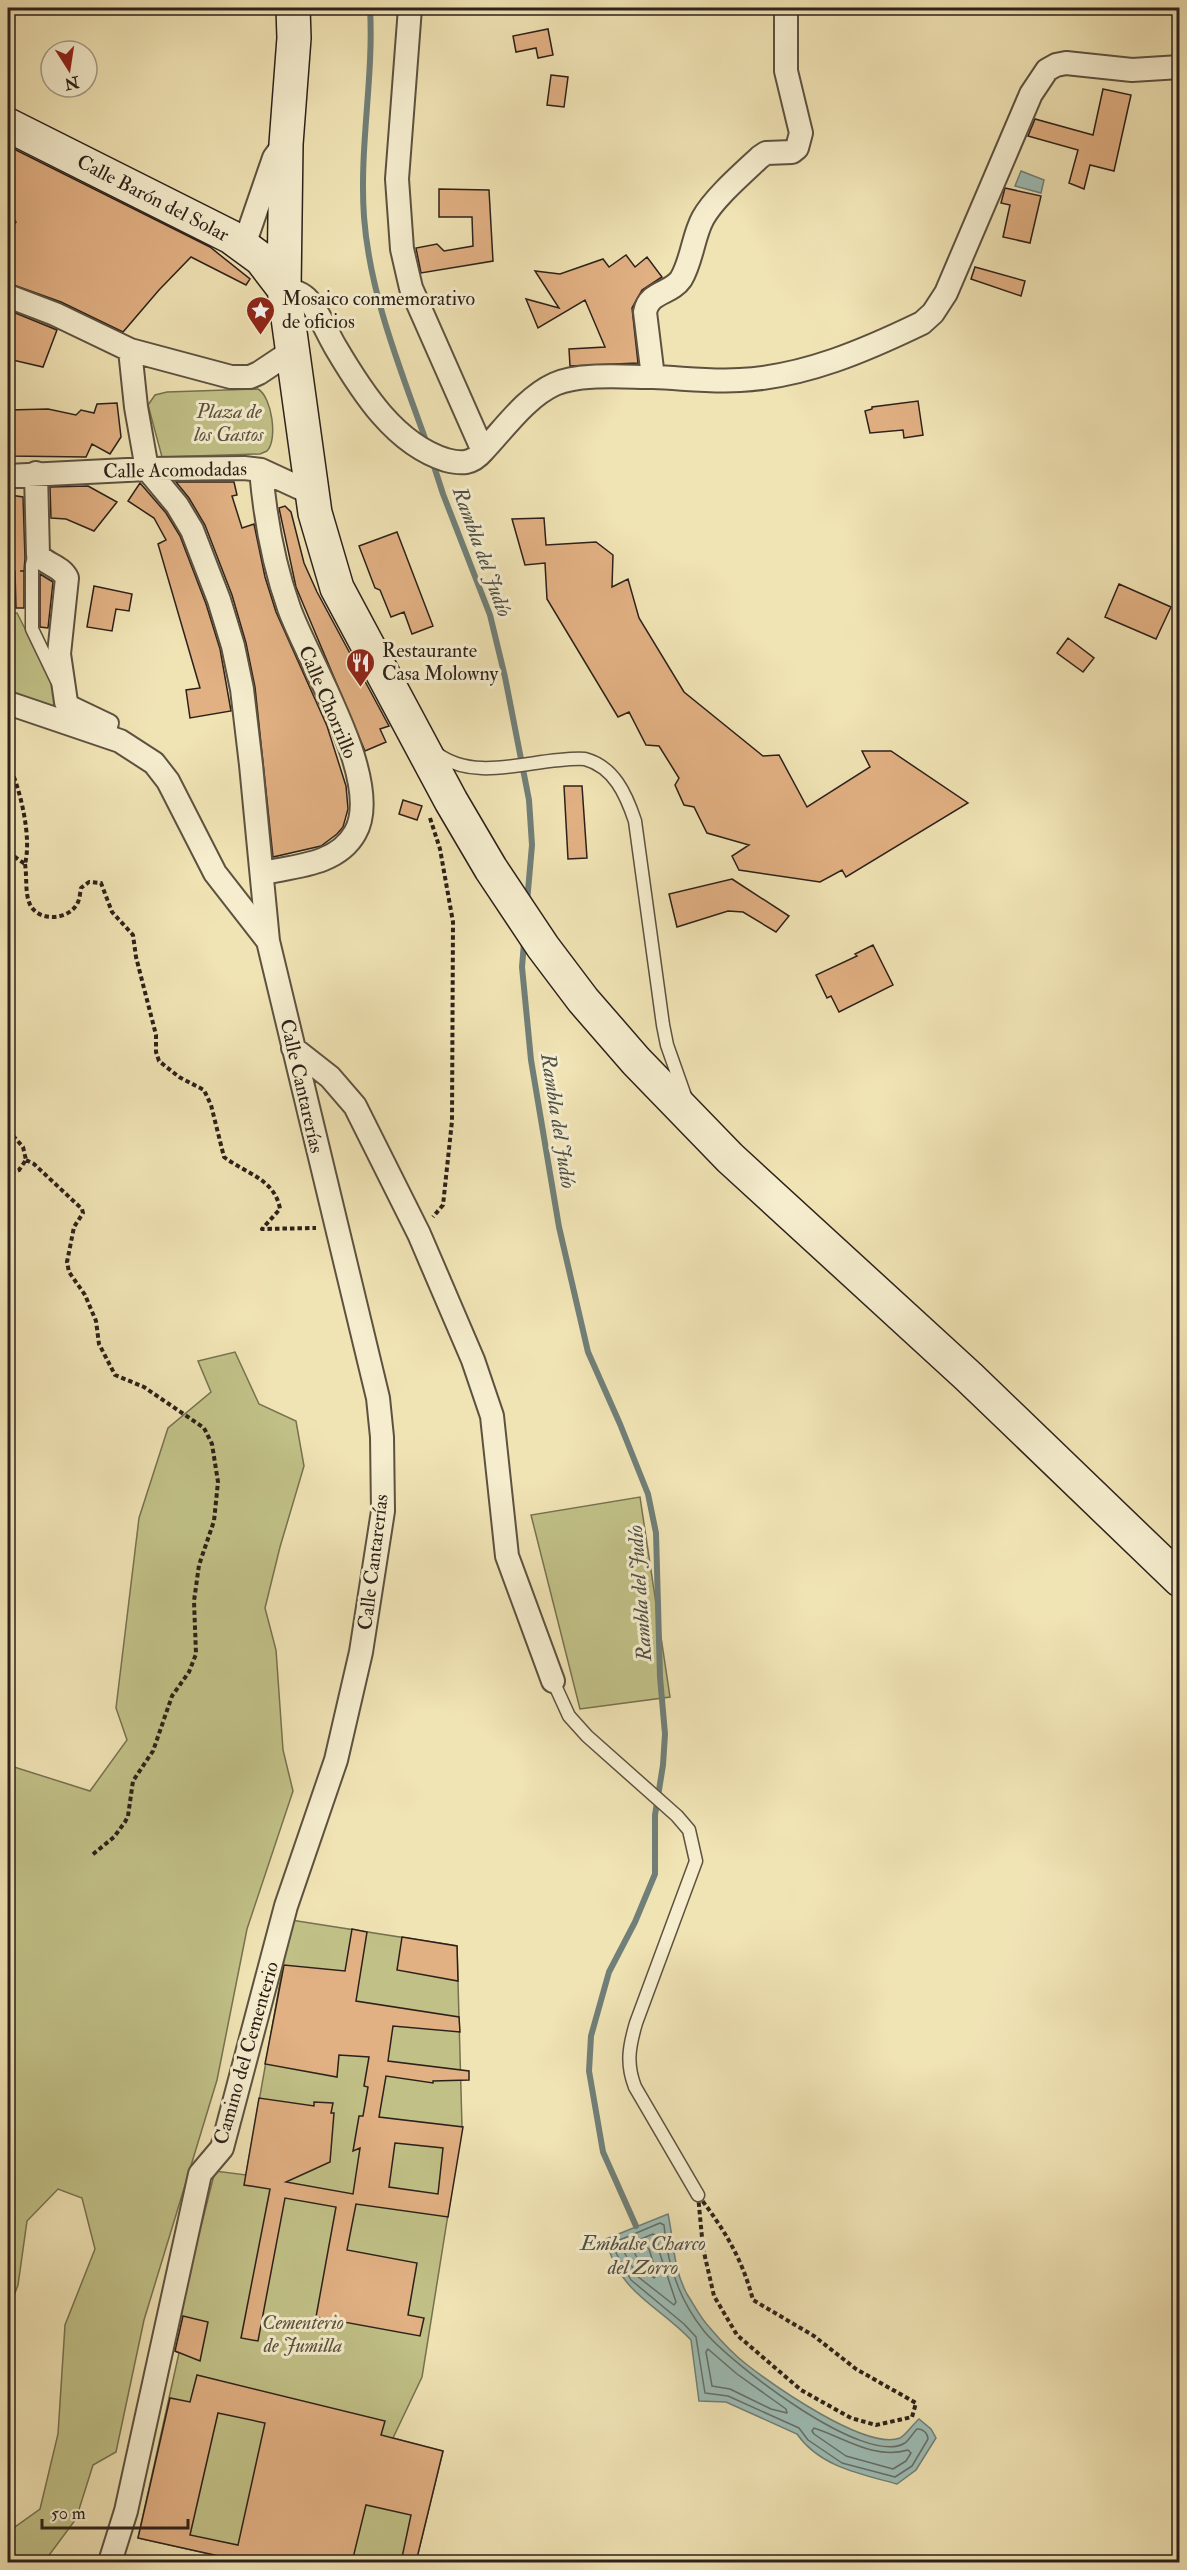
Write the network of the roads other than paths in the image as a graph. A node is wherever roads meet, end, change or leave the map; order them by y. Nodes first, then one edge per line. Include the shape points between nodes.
1 (293, 8) edge
2 (410, 8) edge
3 (786, 8) edge
4 (1179, 67) edge
5 (8, 125) edge
6 (286, 144) junction
7 (244, 244) junction
8 (284, 289) junction
9 (8, 296) edge
10 (130, 350) junction
11 (292, 351) junction
12 (653, 377) junction
13 (483, 451) junction
14 (147, 469) junction
15 (261, 470) junction
16 (36, 473) junction
17 (8, 476) edge
18 (310, 489) junction
19 (37, 548) junction
20 (66, 702) junction
21 (8, 703) edge
22 (415, 734) junction
23 (106, 736) junction
24 (263, 873) junction
25 (268, 941) junction
26 (293, 1048) junction
27 (700, 1128) junction
28 (1179, 1580) edge
29 (553, 1681) joint
30 (346, 1718) joint
31 (698, 2195) road end
32 (110, 2562) edge

1 - 6 main road
2 - 13 street via 397,179 402,249 411,288
3 - 12 street via 785,60 800,142 792,152 766,153 760,157 712,205 702,219 681,278 649,301 645,312
4 - 12 street via 1132,70 1066,63 1047,70 1031,94 946,294 922,322 793,373 740,380
5 - 7 main road, Calle Barón del Solar
6 - 7 street via 274,158
6 - 8 main road
7 - 8 main road, Calle Barón del Solar
8 - 11 main road
8 - 13 street via 303,295 310,302 337,350 378,410 400,434 439,457 459,463 473,460
9 - 10 street
10 - 11 street via 241,378 259,373
10 - 14 street
11 - 18 main road
12 - 13 street via 590,378 554,384 529,401
14 - 15 street, Calle Acomodadas
14 - 16 street, Calle Acomodadas
14 - 24 street, Calle Cantarerías via 187,520 226,624 242,689
15 - 18 street, Calle Acomodadas via 300,489
15 - 24 street, Calle Chorrillo via 264,514 282,588 343,726 363,814 350,842 335,855
16 - 17 street, Calle Acomodadas
16 - 19 street
18 - 22 main road via 337,588
19 - 20 lane via 32,565 32,628
19 - 20 street via 38,555 61,569 67,578 59,654
20 - 23 street via 110,723
21 - 23 street
22 - 27 main road via 440,806 491,869 583,1000
22 - 27 lane via 445,760 468,766 579,759 597,763 611,775 629,803 639,841 667,1045
23 - 25 street via 141,753 168,781 215,873
24 - 25 street, Calle Cantarerías
25 - 26 street, Calle Cantarerías
26 - 29 street via 330,1077 355,1106 419,1234 473,1360 492,1416 507,1556
26 - 30 street, Calle Cantarerías via 378,1398 383,1511 361,1652
27 - 28 main road via 969,1377
29 - 31 lane via 569,1716 587,1736 689,1830 696,1861 636,2024 629,2048 629,2070
30 - 32 street, Camino del Cementerio via 323,1800 286,1906 222,2148 200,2174 126,2511

